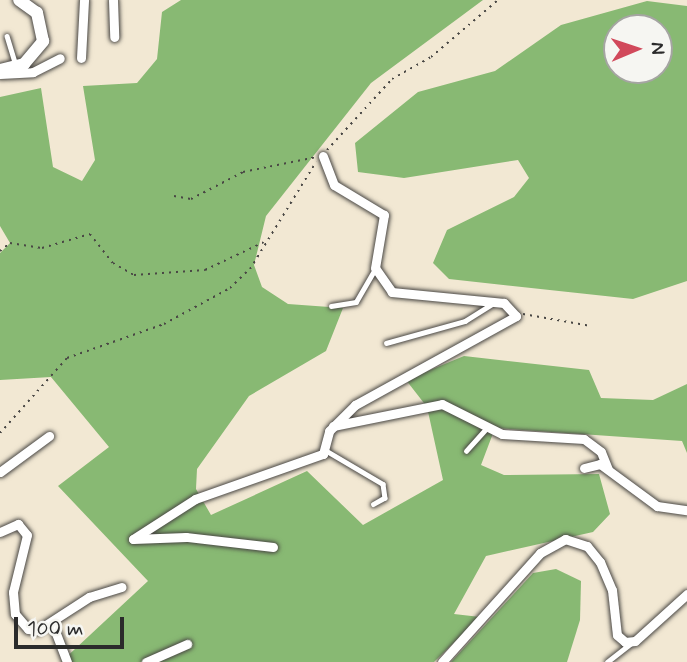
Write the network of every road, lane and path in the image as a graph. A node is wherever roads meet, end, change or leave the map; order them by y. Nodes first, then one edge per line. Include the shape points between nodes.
1 (19, 0) edge
2 (84, 0) edge
3 (113, 0) edge
4 (498, 0) edge
5 (7, 36) dead end
6 (114, 37) dead end
7 (60, 58) dead end
8 (81, 58) dead end
9 (16, 66) junction
10 (0, 72) edge
11 (323, 155) junction
12 (174, 196) dead end
13 (265, 242) junction
14 (0, 251) edge
15 (375, 269) junction
16 (492, 304) junction
17 (331, 306) dead end
18 (516, 313) junction
19 (590, 326) dead end
20 (386, 343) dead end
21 (333, 426) junction
22 (486, 429) junction
23 (0, 433) edge
24 (49, 436) dead end
25 (325, 449) junction
26 (466, 451) dead end
27 (584, 468) dead end
28 (608, 469) junction
29 (0, 472) edge
30 (374, 504) dead end
31 (687, 510) edge
32 (0, 532) edge
33 (273, 547) dead end
34 (122, 587) dead end
35 (687, 594) edge
36 (52, 623) junction
37 (635, 640) junction
38 (187, 644) dead end
39 (67, 662) edge
40 (146, 662) edge
41 (442, 662) edge
42 (607, 662) edge

1 - 9 main road via 37,13 44,31 39,50
2 - 8 street
3 - 6 street
4 - 11 path via 431,57 392,79
5 - 9 lane
7 - 10 street via 33,72
9 - 10 main road
11 - 12 path via 243,172 191,199
11 - 13 path via 292,194
11 - 15 street via 334,185 384,215
13 - 14 path via 205,270 134,275 113,263 90,234 42,248 10,243
13 - 23 path via 240,279 194,310 67,358
15 - 16 street via 401,295
15 - 17 lane via 356,302
16 - 18 street via 512,306
16 - 20 lane via 465,321
18 - 19 path
18 - 21 street via 349,405
21 - 22 street via 442,404
21 - 25 street
22 - 26 lane
22 - 28 street via 502,434 578,437 596,446
24 - 29 street
25 - 30 lane via 383,484 385,498
25 - 33 street via 195,499 133,539 186,537
27 - 28 street
28 - 31 street via 657,506
32 - 36 street via 18,524 27,535 13,592 18,621 34,630
34 - 36 street via 89,597
35 - 37 street
36 - 39 street
37 - 41 street via 617,635 612,590 600,562 587,546 565,539 540,553
37 - 42 lane
38 - 40 street

